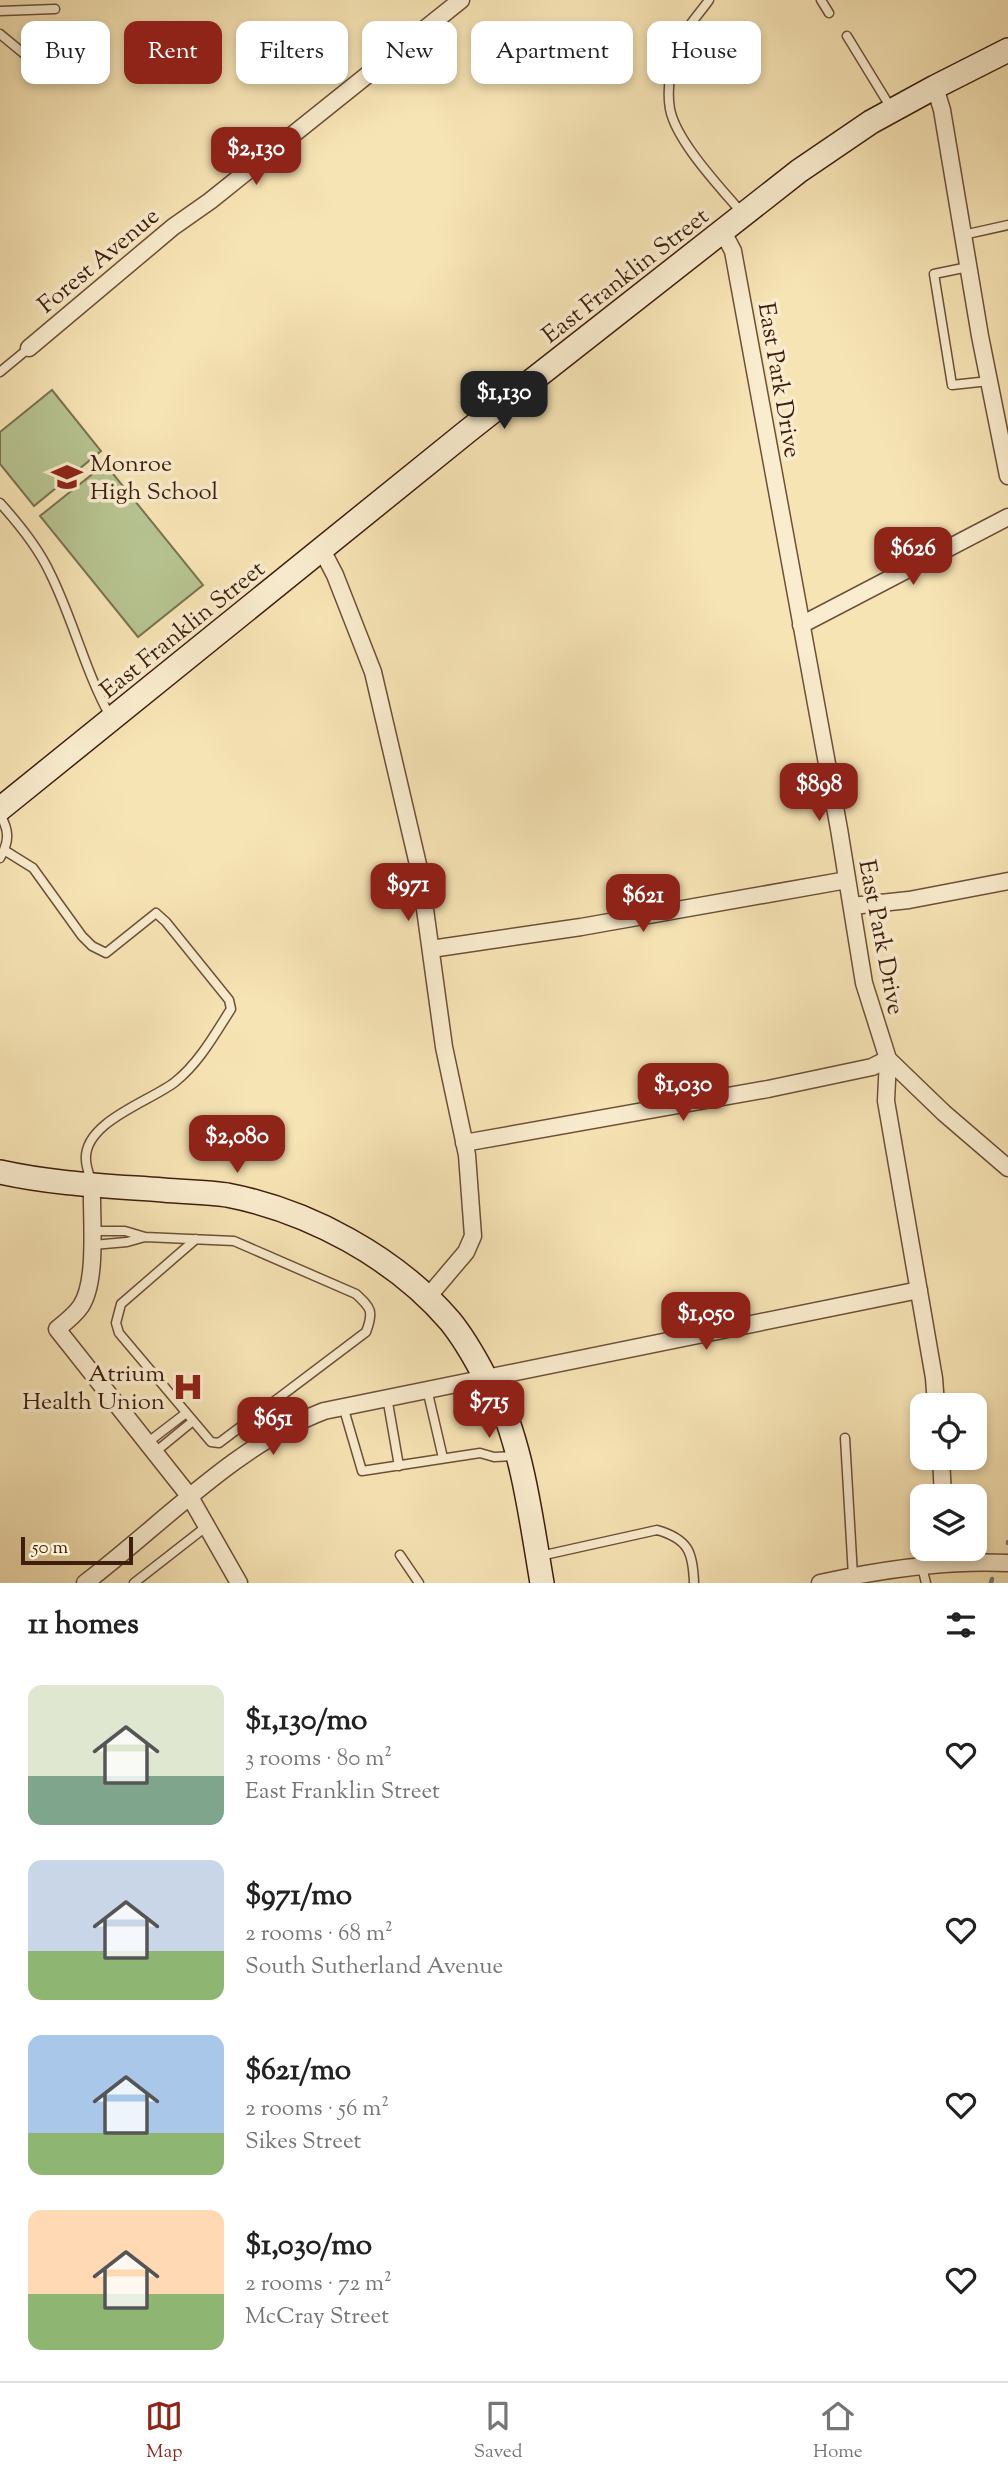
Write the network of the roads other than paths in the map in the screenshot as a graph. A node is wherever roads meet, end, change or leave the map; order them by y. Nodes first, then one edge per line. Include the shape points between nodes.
1 (461, 0) edge
2 (709, 0) edge
3 (821, 0) edge
4 (55, 9) dead end
5 (0, 11) edge
6 (829, 13) dead end
7 (0, 34) edge
8 (847, 36) dead end
9 (1008, 50) edge
10 (21, 51) edge
11 (935, 87) junction
12 (892, 110) junction
13 (744, 215) junction
14 (1008, 225) edge
15 (723, 232) junction
16 (962, 235) junction
17 (968, 267) junction
18 (29, 348) joint
19 (0, 372) edge
20 (989, 381) junction
21 (1008, 476) edge
22 (0, 503) edge
23 (1008, 517) edge
24 (322, 550) junction
25 (801, 625) junction
26 (112, 720) junction
27 (0, 811) edge
28 (2, 854) edge
29 (847, 880) junction
30 (1008, 881) edge
31 (852, 906) junction
32 (430, 949) junction
33 (888, 1059) junction
34 (464, 1143) junction
35 (1008, 1168) edge
36 (0, 1172) edge
37 (92, 1185) junction
38 (145, 1237) junction
39 (92, 1238) junction
40 (195, 1239) junction
41 (919, 1290) junction
42 (427, 1298) junction
43 (485, 1377) junction
44 (427, 1389) junction
45 (935, 1393) edge
46 (387, 1397) junction
47 (343, 1406) junction
48 (186, 1413) junction
49 (193, 1421) junction
50 (845, 1438) dead end
51 (150, 1449) junction
52 (518, 1456) junction
53 (443, 1458) junction
54 (399, 1466) junction
55 (190, 1497) junction
56 (207, 1526) junction
57 (400, 1555) dead end
58 (537, 1556) junction
59 (937, 1561) edge
60 (987, 1561) edge
61 (1008, 1563) edge
62 (924, 1575) edge
63 (853, 1576) junction
64 (95, 1580) edge
65 (134, 1583) edge
66 (239, 1583) edge
67 (419, 1583) edge
68 (542, 1583) edge
69 (694, 1583) edge
70 (820, 1583) edge

1 - 18 street, Forest Avenue via 173,227
2 - 13 lane via 681,37 669,89 670,112 686,143
3 - 6 lane
4 - 5 lane
7 - 10 lane
8 - 12 lane
9 - 11 main road, East Franklin Street
11 - 12 main road, East Franklin Street
11 - 16 street
12 - 13 main road, East Franklin Street via 799,171
13 - 15 main road, East Franklin Street
14 - 16 lane
15 - 24 main road, East Franklin Street
15 - 25 street, East Park Drive via 733,251
16 - 17 street
17 - 20 street
17 - 20 lane via 934,274 952,385
18 - 19 lane
20 - 21 street
22 - 26 lane via 50,572
23 - 25 street
24 - 26 main road, East Franklin Street
24 - 32 street via 373,673 420,873
25 - 29 street, East Park Drive
26 - 27 main road, East Franklin Street
27 - 28 lane via 8,828
28 - 37 lane via 33,867 82,936 106,953 156,913 229,1000 231,1009 186,1071 102,1126 85,1157
29 - 31 street, East Park Drive
29 - 32 street
30 - 31 street via 909,901
31 - 33 street, East Park Drive via 864,983
32 - 34 street via 446,1061
33 - 34 street via 872,1067 768,1089
33 - 35 street
33 - 41 street, East Park Drive via 886,1101
34 - 42 street via 473,1236 466,1252
36 - 37 main road
37 - 39 street
37 - 42 main road via 225,1195 298,1214 367,1252
38 - 39 lane via 127,1242
38 - 39 lane via 125,1231
38 - 40 lane
39 - 51 street via 90,1280 82,1305 57,1329
40 - 48 lane via 121,1304 116,1323 119,1333
40 - 49 lane via 234,1241 297,1266 356,1294 369,1307 371,1320 366,1332 219,1443 211,1442
41 - 43 street
41 - 45 street, East Park Drive
42 - 43 main road via 450,1322
43 - 44 street
43 - 52 main road via 498,1397
44 - 46 street
44 - 53 lane
46 - 47 street
46 - 54 lane
47 - 54 lane via 362,1472
47 - 55 street via 309,1416 275,1434
48 - 49 lane
48 - 51 lane
49 - 51 lane
50 - 63 lane
51 - 55 street
52 - 53 lane via 480,1453
52 - 58 main road
53 - 54 lane
55 - 56 street
55 - 64 street
56 - 65 lane
56 - 66 street
57 - 67 lane
58 - 68 main road
58 - 69 lane via 657,1530 688,1547
59 - 62 street
60 - 61 street
62 - 63 street
63 - 70 street

